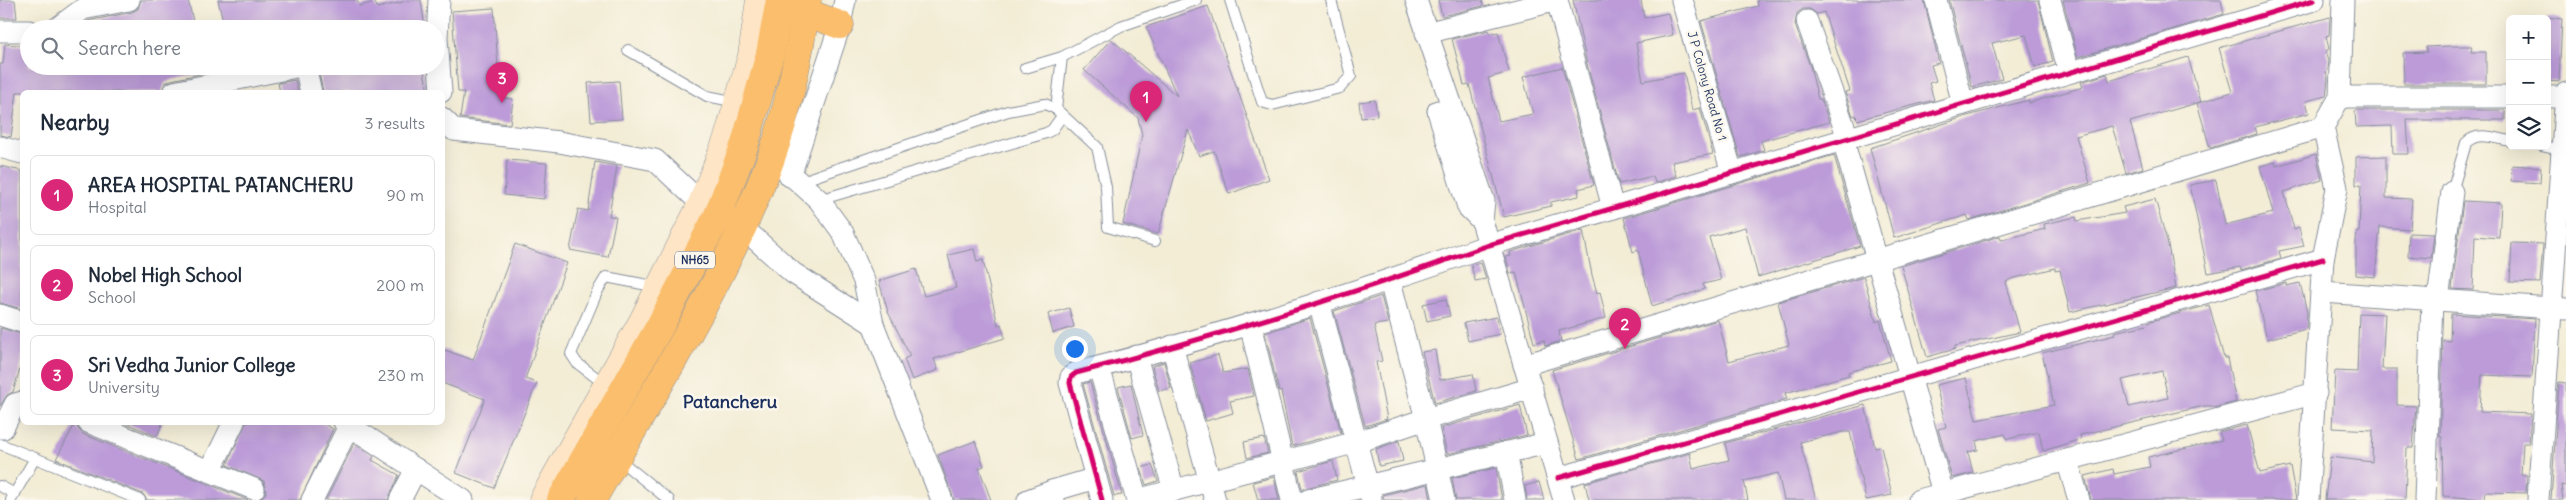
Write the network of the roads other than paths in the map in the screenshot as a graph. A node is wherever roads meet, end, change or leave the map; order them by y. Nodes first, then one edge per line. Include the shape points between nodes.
1 (129, 0) edge
2 (439, 0) edge
3 (760, 0) edge
4 (780, 0) edge
5 (1196, 0) edge
6 (1230, 0) edge
7 (1331, 0) edge
8 (1404, 0) edge
9 (1416, 0) edge
10 (1682, 0) edge
11 (1936, 0) edge
12 (2050, 0) edge
13 (2314, 0) edge
14 (2343, 0) edge
15 (82, 5) edge
16 (806, 6) edge
17 (842, 12) edge
18 (66, 20) edge
19 (438, 20) edge
20 (1807, 21) dead end
21 (0, 31) edge
22 (20, 31) edge
23 (1426, 33) junction
24 (628, 50) dead end
25 (1062, 57) junction
26 (1024, 68) dead end
27 (2069, 72) junction
28 (257, 75) edge
29 (307, 75) edge
30 (440, 75) edge
31 (184, 90) edge
32 (311, 90) edge
33 (441, 90) edge
34 (2566, 93) edge
35 (2340, 97) junction
36 (2506, 97) edge
37 (2551, 97) edge
38 (2566, 98) edge
39 (738, 102) junction
40 (1963, 104) junction
41 (1059, 113) junction
42 (445, 121) edge
43 (2323, 127) junction
44 (1845, 139) junction
45 (2506, 140) edge
46 (0, 147) edge
47 (2557, 149) edge
48 (20, 152) edge
49 (787, 173) junction
50 (1732, 173) junction
51 (2452, 192) joint
52 (818, 200) junction
53 (702, 204) junction
54 (1613, 208) junction
55 (1478, 210) junction
56 (742, 227) junction
57 (1155, 241) dead end
58 (1489, 245) junction
59 (2323, 259) junction
60 (1877, 260) junction
61 (1390, 281) junction
62 (660, 288) junction
63 (2322, 292) junction
64 (2435, 300) junction
65 (1320, 302) junction
66 (2559, 308) edge
67 (0, 314) edge
68 (20, 321) edge
69 (873, 324) junction
70 (1250, 324) junction
71 (650, 326) junction
72 (680, 346) junction
73 (1172, 346) junction
74 (1136, 356) junction
75 (1524, 365) junction
76 (1099, 367) junction
77 (1910, 378) junction
78 (607, 386) junction
79 (1532, 388) junction
80 (2316, 393) junction
81 (20, 403) edge
82 (1426, 419) junction
83 (95, 425) edge
84 (233, 425) edge
85 (347, 425) edge
86 (349, 425) edge
87 (0, 428) edge
88 (1357, 442) junction
89 (1547, 443) junction
90 (0, 444) edge
91 (1506, 452) junction
92 (617, 457) junction
93 (35, 458) junction
94 (2067, 460) junction
95 (1283, 462) junction
96 (416, 469) junction
97 (1437, 469) junction
98 (210, 472) junction
99 (1096, 478) junction
100 (1558, 478) junction
101 (0, 486) edge
102 (254, 489) dead end
103 (1174, 491) junction
104 (1213, 491) edge
105 (1370, 493) edge
106 (1053, 495) edge
107 (13, 497) edge
108 (1944, 497) edge
109 (140, 500) edge
110 (312, 500) edge
111 (400, 500) edge
112 (463, 500) edge
113 (542, 500) edge
114 (561, 500) edge
115 (592, 500) edge
116 (669, 500) edge
117 (942, 500) edge
118 (1028, 500) edge
119 (1102, 500) edge
120 (1137, 500) edge
121 (1292, 500) edge
122 (1308, 500) edge
123 (1444, 500) edge
124 (1515, 500) edge
125 (1564, 500) edge
126 (1919, 500) edge
127 (2078, 500) edge
128 (2308, 500) edge
129 (2425, 500) edge
130 (2538, 500) edge

1 - 15 street
2 - 19 street
3 - 39 street via 752,56
4 - 71 highway, NH65 via 770,54 745,144 718,215
5 - 25 lane via 1121,26
6 - 7 lane via 1262,102 1272,105 1340,88 1351,76
8 - 55 street
9 - 23 street
10 - 50 street, J P Colony Road No 1
11 - 40 street
12 - 27 street
13 - 27 street
14 - 35 street
15 - 18 street
16 - 17 highway
16 - 49 highway, NH65
17 - 49 street
20 - 44 street
21 - 22 street
23 - 54 street via 1557,0
23 - 55 street
24 - 39 lane via 707,96
25 - 26 lane
25 - 41 lane
27 - 40 street
28 - 31 street
29 - 32 street
30 - 33 street
34 - 38 street
35 - 36 street
35 - 43 street
37 - 38 street
38 - 47 street
39 - 53 street via 728,138
40 - 44 street
41 - 49 lane via 1044,104 1008,111 822,174
41 - 52 lane via 1052,130 1046,133
41 - 57 lane via 1097,147 1106,187 1108,227
42 - 53 street via 454,130 559,142 655,160
43 - 59 street via 2337,188
43 - 60 street
44 - 50 street
44 - 60 street
45 - 51 lane via 2471,138 2466,143
46 - 48 street
47 - 66 street
49 - 52 street
49 - 56 highway, NH65
50 - 54 street
51 - 64 street
52 - 69 street via 843,233 864,281
53 - 62 street
54 - 58 street
55 - 58 street
56 - 69 street via 793,273
56 - 72 highway, NH65
58 - 61 street
58 - 75 street
59 - 63 street
59 - 77 street
60 - 75 street
60 - 77 street
61 - 65 street
61 - 82 street
62 - 71 street
62 - 78 lane via 606,277 597,292 571,354 576,364
63 - 64 street
63 - 80 street
64 - 66 street
64 - 129 street
65 - 70 street
65 - 88 street
66 - 130 street
67 - 68 street
69 - 117 street
70 - 73 street
70 - 95 street
71 - 72 street
71 - 78 street
71 - 114 highway, NH65
72 - 92 highway, NH65
73 - 74 street
73 - 104 street
74 - 76 street
74 - 103 street
75 - 79 street
76 - 99 street via 1076,373 1070,383
76 - 120 street
77 - 100 street
77 - 108 street
78 - 113 street
79 - 82 street
79 - 89 street
80 - 94 street
80 - 128 street
81 - 87 street via 15,404 3,428
82 - 88 street
82 - 97 street
83 - 98 street
84 - 98 street
85 - 110 street
86 - 96 street
88 - 95 street
88 - 105 street
89 - 91 street
89 - 100 street
90 - 93 lane
91 - 97 street
91 - 124 street
92 - 115 highway, NH65
92 - 116 lane
93 - 107 lane
93 - 109 lane
94 - 108 street
94 - 127 street
95 - 104 street
95 - 121 street
96 - 111 street
96 - 112 street
97 - 105 street
97 - 123 street
98 - 102 street
99 - 106 street
99 - 119 street
100 - 125 street
101 - 107 lane
103 - 104 street
103 - 120 street
105 - 122 street
106 - 118 street
108 - 126 street

